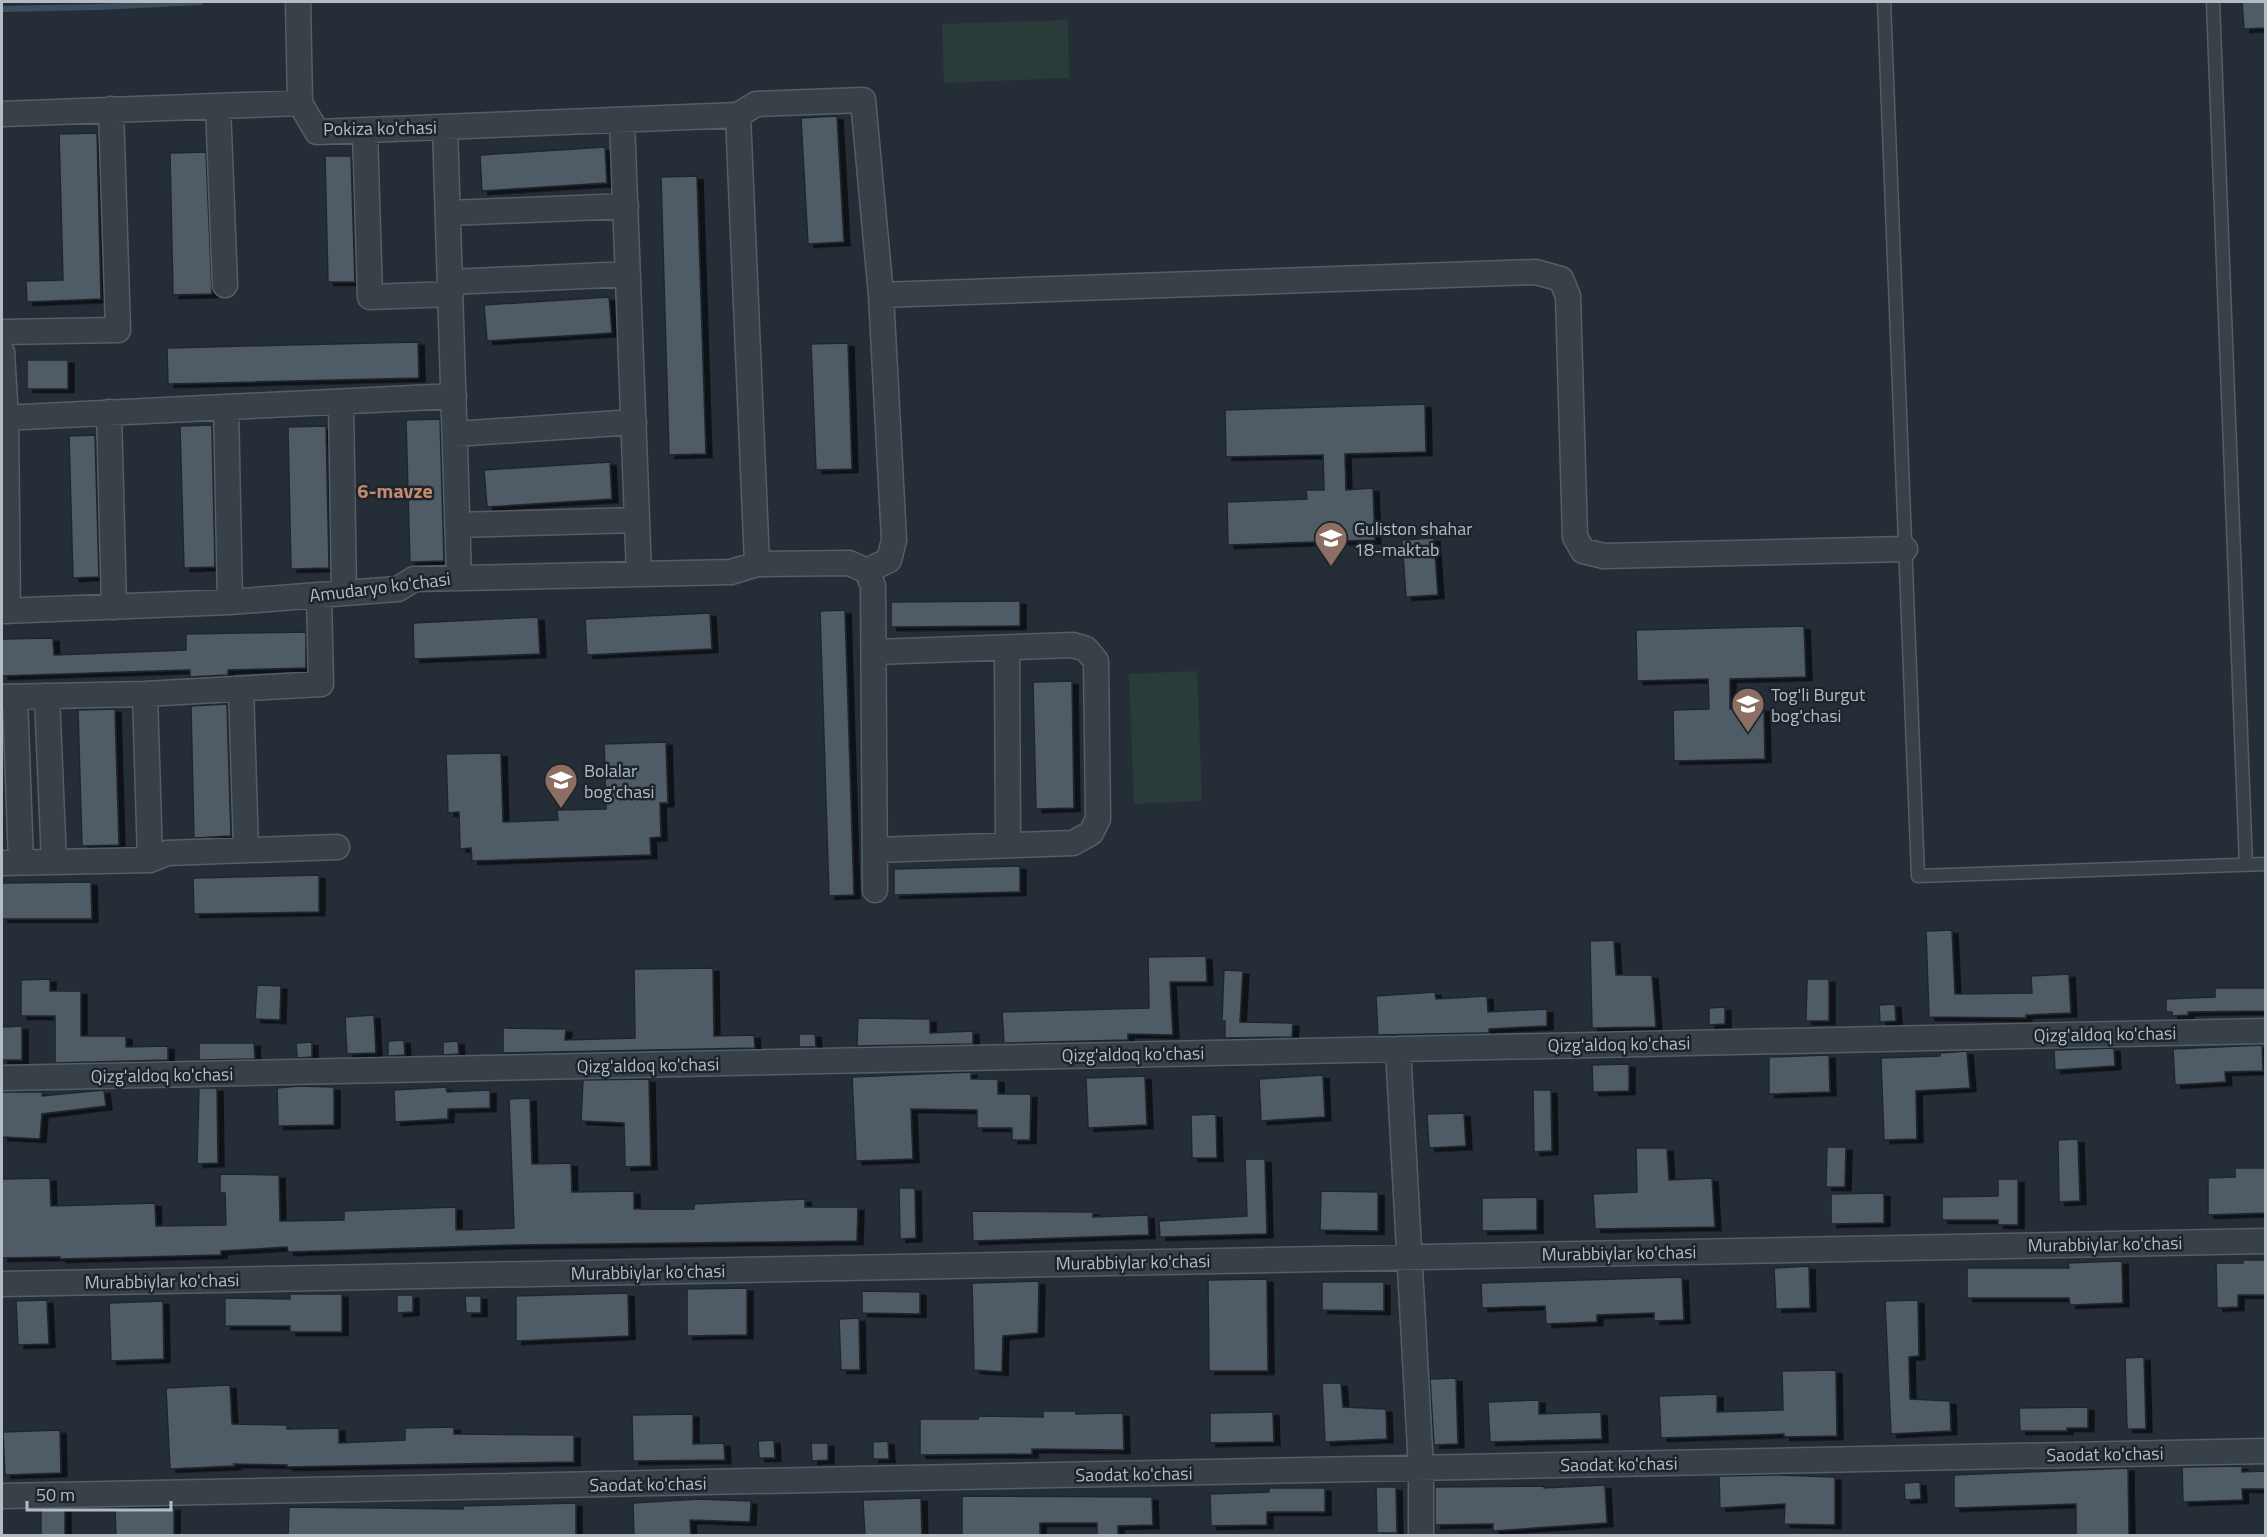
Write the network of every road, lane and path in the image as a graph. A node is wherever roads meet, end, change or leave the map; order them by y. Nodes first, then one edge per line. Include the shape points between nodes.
1 (298, 2) edge
2 (1884, 2) edge
3 (2213, 2) edge
4 (300, 103) junction
5 (218, 106) junction
6 (111, 109) junction
7 (2, 114) edge
8 (738, 115) junction
9 (622, 120) junction
10 (445, 127) junction
11 (365, 131) junction
12 (626, 206) junction
13 (449, 213) junction
14 (628, 274) junction
15 (225, 285) dead end
16 (451, 288) junction
17 (881, 295) junction
18 (2, 332) edge
19 (2, 352) edge
20 (454, 396) junction
21 (341, 402) junction
22 (226, 407) junction
23 (109, 412) junction
24 (4, 418) edge
25 (634, 422) junction
26 (455, 434) junction
27 (637, 520) junction
28 (457, 525) junction
29 (1905, 549) junction
30 (758, 564) junction
31 (867, 572) junction
32 (639, 573) junction
33 (459, 578) junction
34 (344, 593) junction
35 (319, 595) junction
36 (230, 602) junction
37 (114, 607) junction
38 (5, 611) edge
39 (1007, 649) junction
40 (874, 652) junction
41 (241, 688) junction
42 (145, 694) junction
43 (47, 696) junction
44 (8, 697) edge
45 (1008, 845) junction
46 (337, 847) dead end
47 (246, 850) junction
48 (875, 850) junction
49 (150, 860) junction
50 (54, 862) junction
51 (11, 863) edge
52 (2265, 864) edge
53 (2246, 865) junction
54 (875, 890) dead end
55 (2265, 1030) edge
56 (1398, 1049) junction
57 (2, 1078) edge
58 (2265, 1241) edge
59 (1410, 1257) junction
60 (2, 1284) edge
61 (2265, 1451) edge
62 (1421, 1468) junction
63 (2, 1496) edge
64 (1421, 1536) edge

1 - 4 street
2 - 29 lane
3 - 53 lane
4 - 5 street
4 - 11 street, Pokiza ko'chasi via 317,132
5 - 6 street
5 - 15 street
6 - 7 street
6 - 18 street via 118,330
8 - 9 street, Pokiza ko'chasi
8 - 17 street via 756,104 863,100
8 - 30 street
9 - 10 street, Pokiza ko'chasi
9 - 12 street
10 - 11 street, Pokiza ko'chasi
10 - 13 street
11 - 16 street via 370,297
12 - 13 street
12 - 14 street
13 - 16 street
14 - 16 street
14 - 25 street
16 - 20 street
17 - 29 street via 1536,272 1560,279 1568,296 1575,537 1583,551 1604,556
17 - 31 street via 894,540 889,560
19 - 24 street
20 - 21 street
20 - 26 street
21 - 22 street
21 - 34 street
22 - 23 street
22 - 36 street
23 - 24 street
23 - 37 street
24 - 38 street
25 - 26 street
25 - 27 street
26 - 28 street
27 - 28 street
27 - 32 street
28 - 33 street
29 - 53 lane via 1917,876
30 - 31 street, Amudaryo ko'chasi via 849,563
30 - 32 street, Amudaryo ko'chasi via 731,572
31 - 40 street via 873,586
32 - 33 street, Amudaryo ko'chasi
33 - 34 street, Amudaryo ko'chasi via 414,579 398,589
34 - 35 street, Amudaryo ko'chasi
35 - 36 street, Amudaryo ko'chasi
35 - 41 street via 321,684
36 - 37 street, Amudaryo ko'chasi
37 - 38 street, Amudaryo ko'chasi
39 - 40 street
39 - 45 street
39 - 45 street via 1073,645 1086,649 1096,661 1098,819 1091,833 1073,843
40 - 48 street
41 - 42 street
41 - 47 street
42 - 43 street
42 - 49 street
43 - 44 street
43 - 50 street
44 - 51 street
45 - 48 street
46 - 47 street
47 - 49 street via 167,853
48 - 54 street
49 - 50 street
50 - 51 street
52 - 53 lane
55 - 56 street, Qizg'aldoq ko'chasi
56 - 57 street, Qizg'aldoq ko'chasi
56 - 59 street
58 - 59 street, Murabbiylar ko'chasi
59 - 60 street, Murabbiylar ko'chasi
59 - 62 street
61 - 62 street, Saodat ko'chasi
62 - 63 street, Saodat ko'chasi
62 - 64 street

